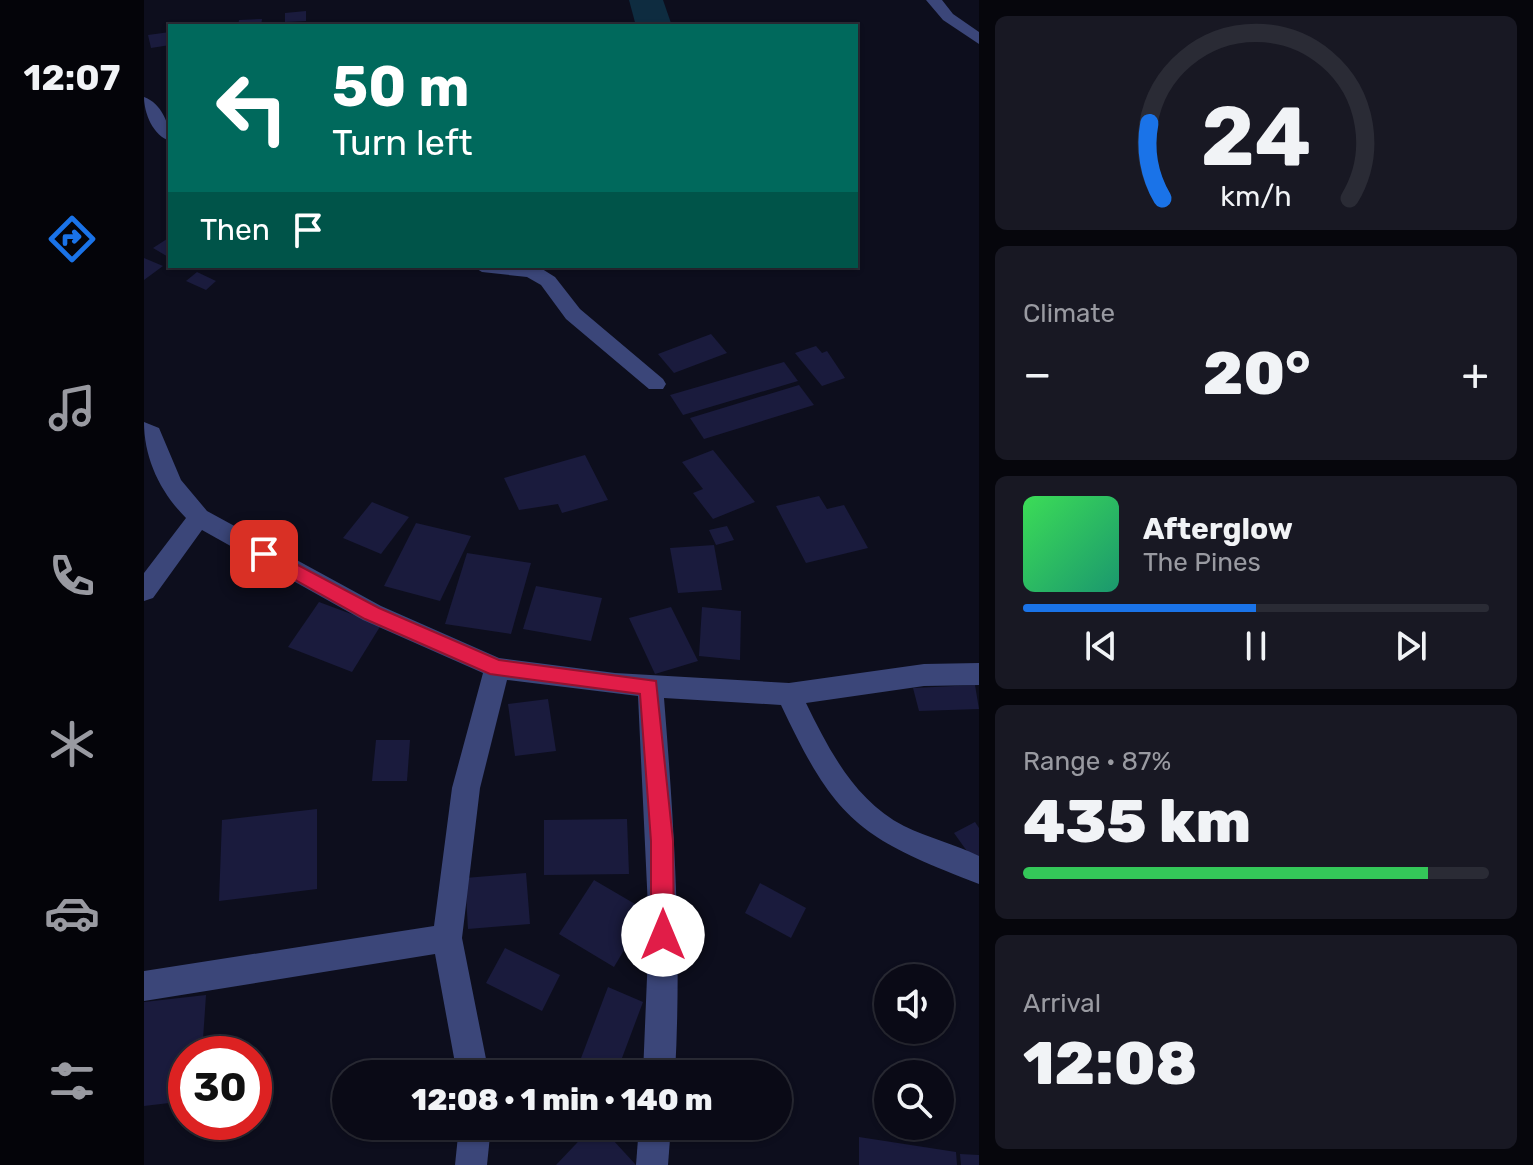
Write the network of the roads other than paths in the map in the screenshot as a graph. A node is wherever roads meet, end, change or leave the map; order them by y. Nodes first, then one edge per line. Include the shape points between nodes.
1 (934, 0) edge
2 (979, 39) edge
3 (144, 102) edge
4 (168, 133) edge
5 (502, 268) edge
6 (656, 384) dead end
7 (144, 430) edge
8 (199, 517) junction
9 (144, 591) edge
10 (497, 668) junction
11 (979, 674) edge
12 (650, 687) junction
13 (789, 694) junction
14 (979, 871) edge
15 (447, 938) junction
16 (144, 986) edge
17 (470, 1060) edge
18 (660, 1060) edge
19 (474, 1140) edge
20 (654, 1140) edge
21 (471, 1165) edge
22 (652, 1165) edge

1 - 2 street
3 - 4 street
5 - 6 street via 532,271 548,281 573,314
7 - 8 street via 162,454 180,498
8 - 9 street
8 - 10 street via 372,613
10 - 12 street
10 - 15 street via 466,788
11 - 13 street via 924,675
12 - 13 street
12 - 18 street via 662,841
13 - 14 street via 844,795 893,834 951,854
15 - 16 street
15 - 17 street
19 - 21 street
20 - 22 street

